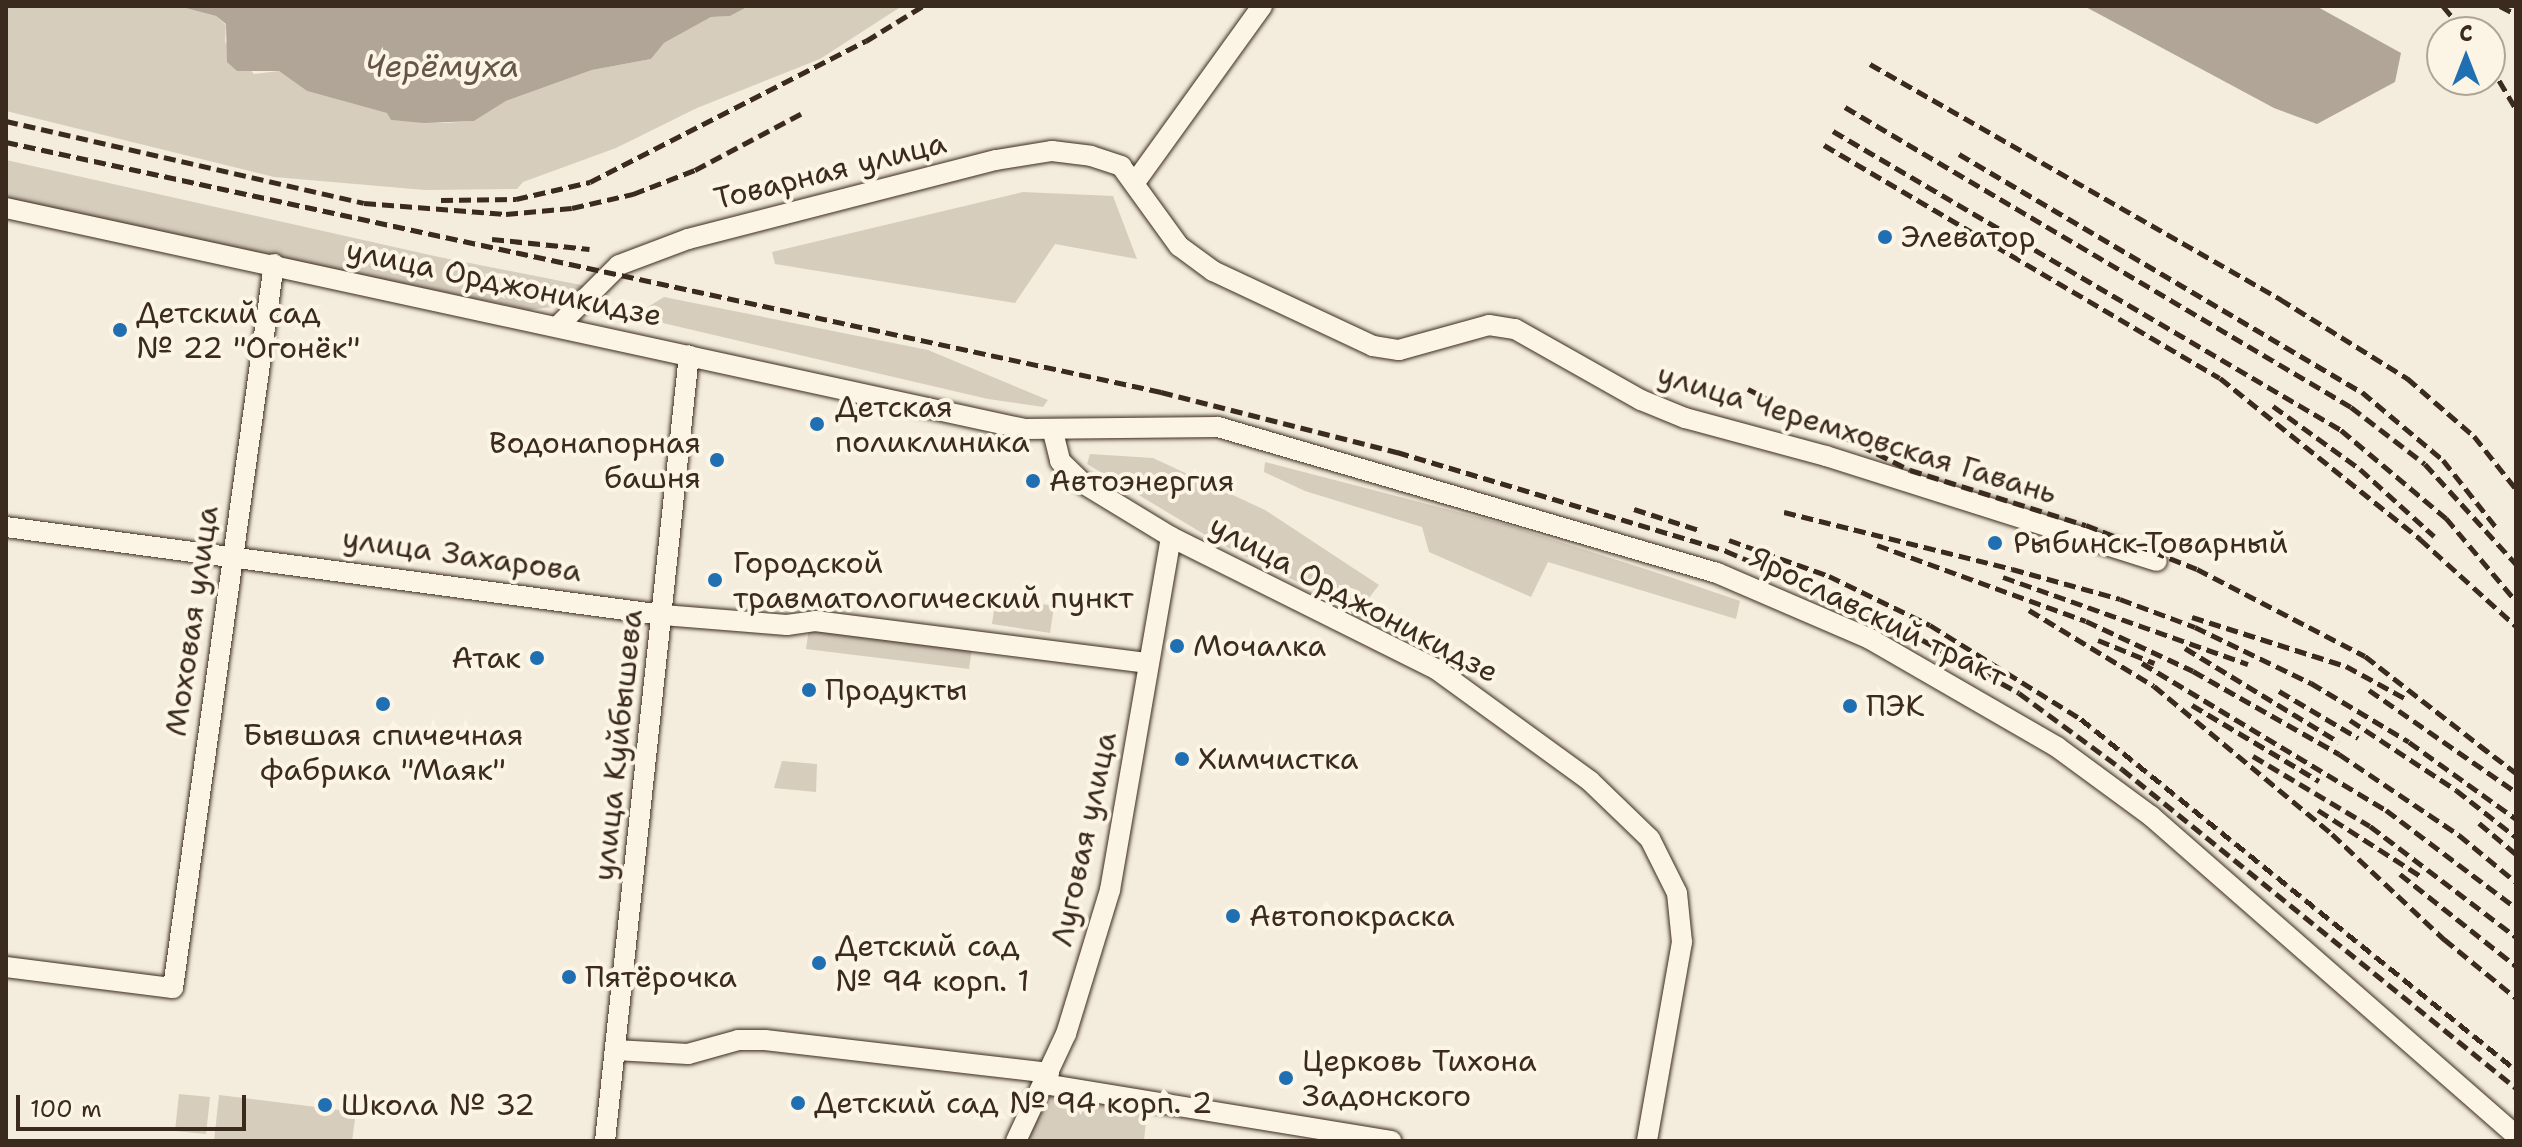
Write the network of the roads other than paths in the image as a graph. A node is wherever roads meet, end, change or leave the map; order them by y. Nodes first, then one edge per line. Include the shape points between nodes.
1 (1262, 6) edge
2 (1136, 181) junction
3 (6, 208) edge
4 (274, 264) junction
5 (560, 324) junction
6 (689, 355) junction
7 (988, 421) joint
8 (1053, 432) junction
9 (6, 527) edge
10 (1171, 537) junction
11 (231, 555) junction
12 (2157, 561) dead end
13 (663, 615) junction
14 (1148, 663) junction
15 (6, 967) edge
16 (615, 1050) junction
17 (1046, 1078) junction
18 (2516, 1135) edge
19 (605, 1141) edge
20 (1016, 1141) edge
21 (1391, 1141) edge
22 (1647, 1141) edge

1 - 2 street
2 - 5 street, Товарная улица via 1121,166 1052,151 887,185 631,258 591,289
2 - 12 street, улица Черемховская Гавань via 1179,246 1213,271 1373,346 1399,350 1489,325 1515,329 1641,400 1685,418 1826,456
3 - 4 street, улица Орджоникидзе
4 - 5 street, улица Орджоникидзе
4 - 11 street, Моховая улица
5 - 6 street, улица Орджоникидзе
6 - 7 street, улица Орджоникидзе
6 - 13 street, улица Куйбышева
7 - 8 street, Ярославский тракт
8 - 10 street, улица Орджоникидзе via 1060,461 1084,484
8 - 18 street, Ярославский тракт via 1218,427 1624,543 1816,613 2007,714 2113,786 2342,979
9 - 11 street, улица Захарова
10 - 14 street, Луговая улица
10 - 22 street, улица Орджоникидзе via 1436,669 1590,781 1650,839 1677,893 1682,942
11 - 13 street, улица Захарова
11 - 15 street, Моховая улица via 173,988
13 - 14 street, улица Захарова via 787,625 815,621
13 - 16 street, улица Куйбышева
14 - 17 street, Луговая улица via 1110,890 1076,1006
16 - 17 street via 688,1054 738,1040 765,1040
16 - 19 street, улица Куйбышева
17 - 20 street, Луговая улица
17 - 21 street

